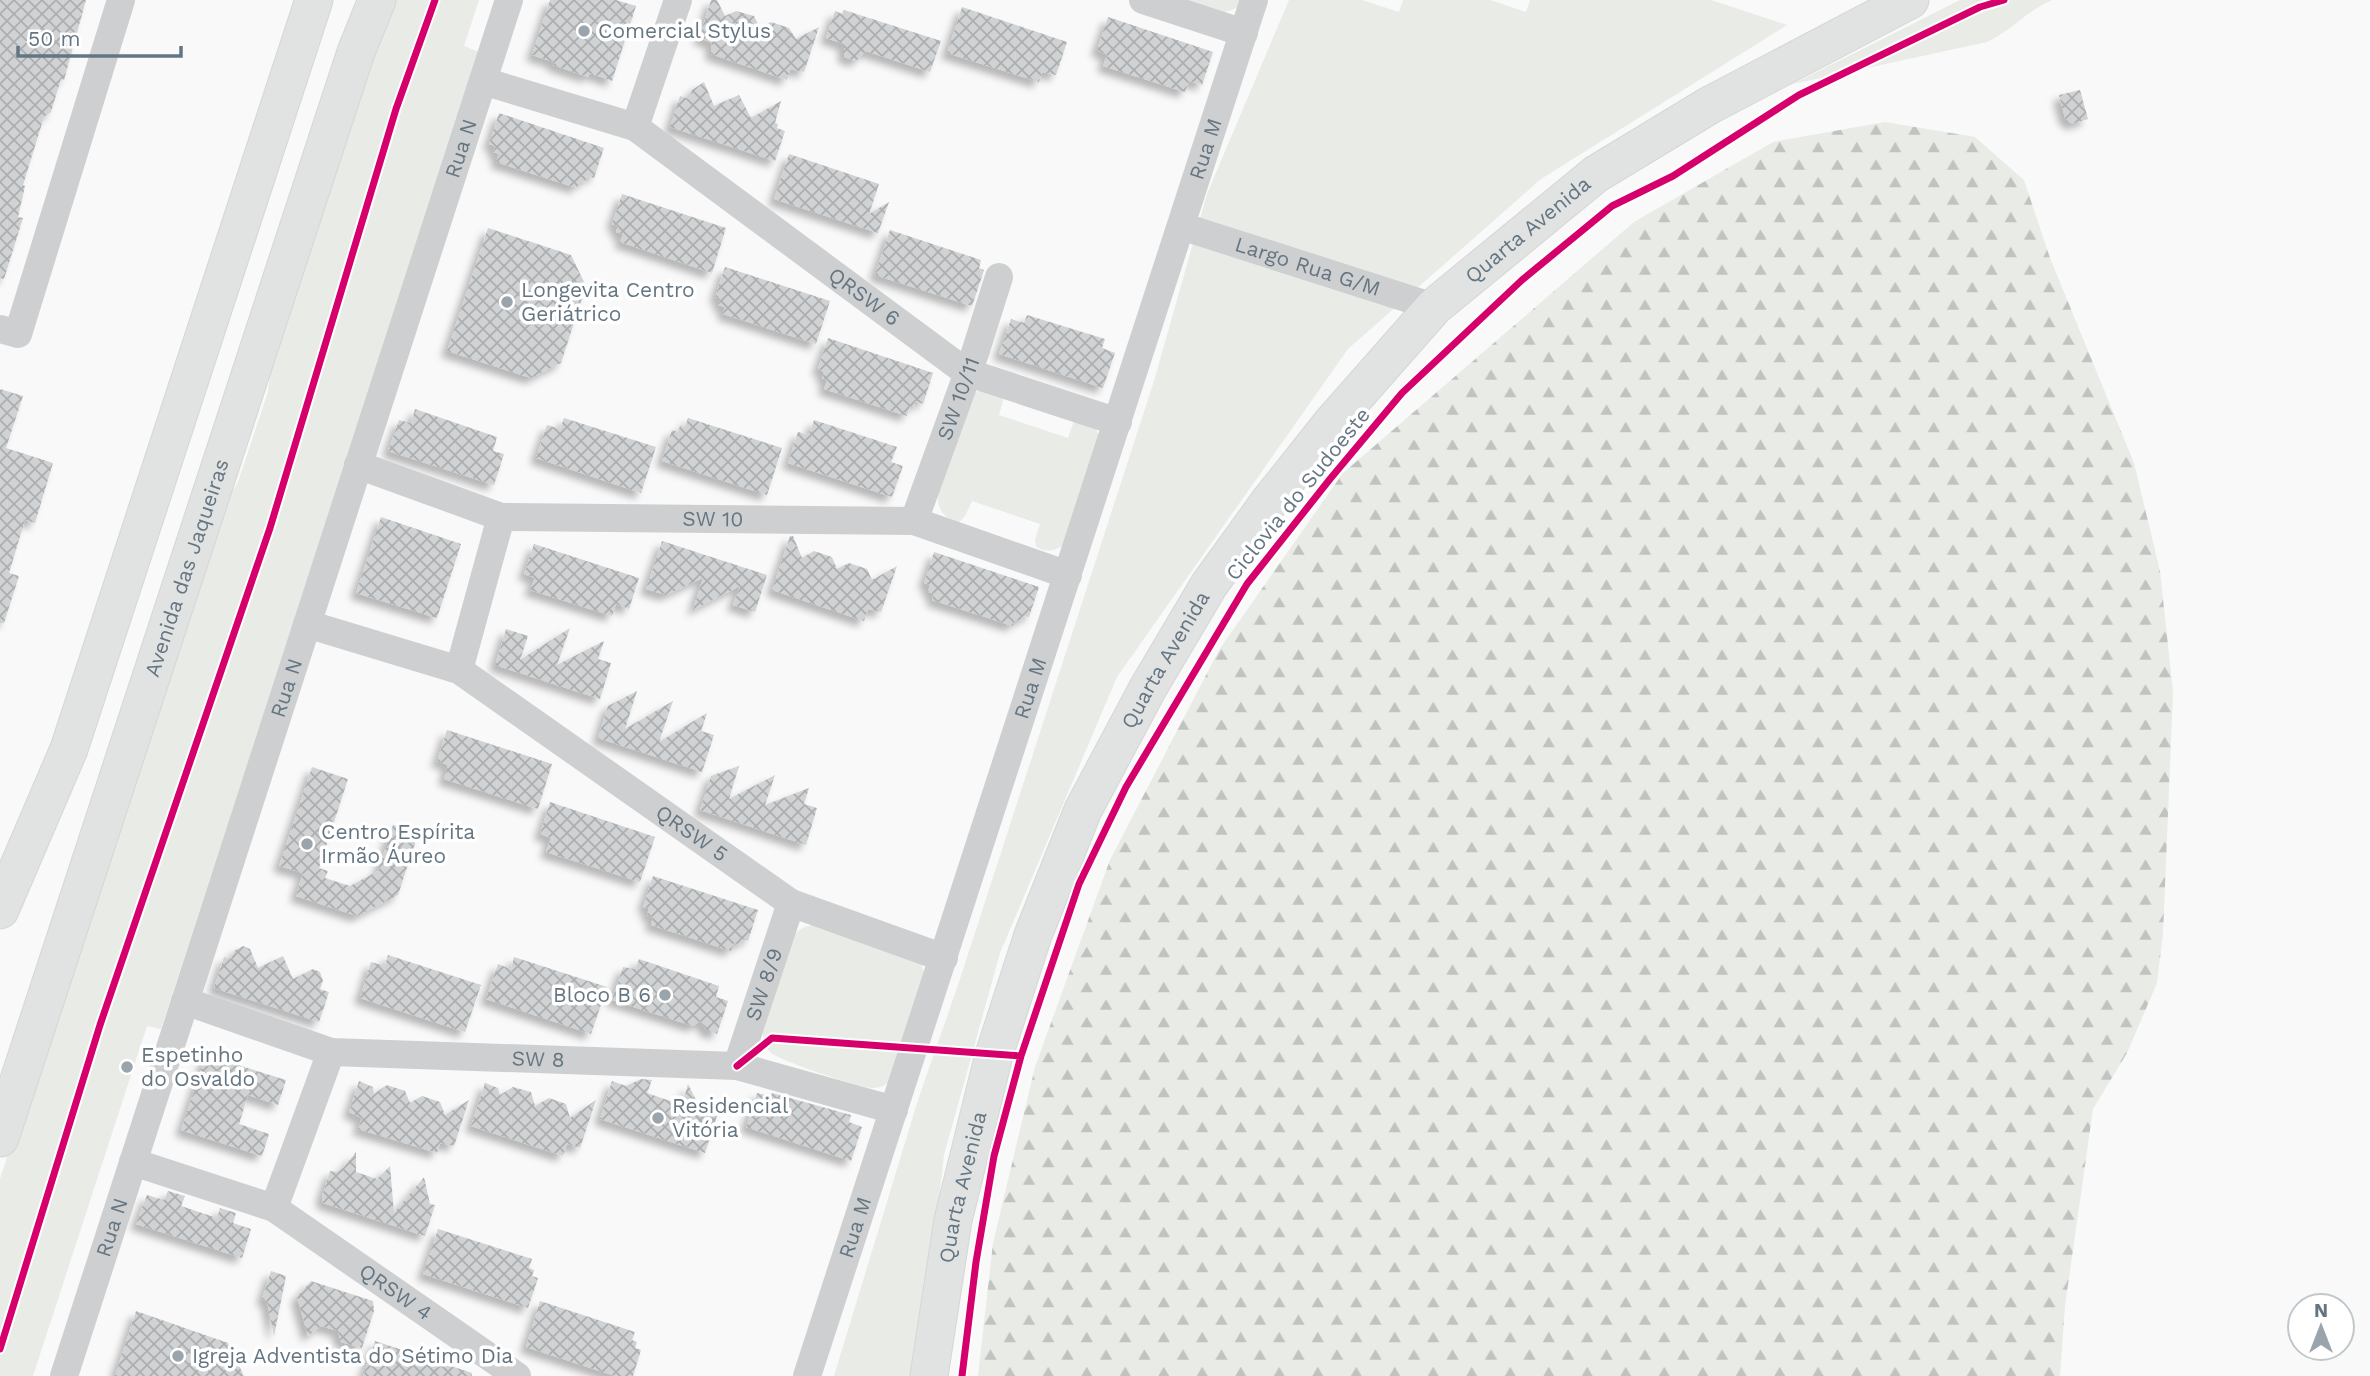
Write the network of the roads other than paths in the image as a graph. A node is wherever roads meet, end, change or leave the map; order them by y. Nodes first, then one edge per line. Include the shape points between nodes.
1 (121, 0) edge
2 (314, 0) edge
3 (377, 0) edge
4 (509, 0) edge
5 (678, 0) edge
6 (1143, 0) edge
7 (1254, 0) edge
8 (1910, 1) edge
9 (1244, 33) junction
10 (483, 81) junction
11 (635, 127) junction
12 (1181, 226) junction
13 (999, 277) dead end
14 (1434, 307) junction
15 (0, 329) edge
16 (967, 372) junction
17 (1118, 422) junction
18 (359, 465) junction
19 (501, 517) junction
20 (914, 521) junction
21 (1068, 575) junction
22 (307, 624) junction
23 (459, 670) junction
24 (791, 903) junction
25 (0, 910) edge
26 (944, 958) junction
27 (185, 1001) junction
28 (331, 1052) junction
29 (737, 1066) junction
30 (894, 1110) junction
31 (0, 1138) edge
32 (133, 1163) junction
33 (274, 1208) junction
34 (64, 1376) edge
35 (517, 1376) edge
36 (807, 1376) edge
37 (929, 1376) edge

1 - 15 street via 18,334
2 - 25 main road via 69,749
3 - 31 main road, Avenida das Jaqueiras via 356,52
4 - 10 street, Rua N
5 - 11 street
6 - 9 street
7 - 9 street, Rua M
8 - 14 main road, Quarta Avenida via 1710,105 1596,174
9 - 12 street, Rua M
10 - 11 street, QRSW 6
10 - 18 street, Rua N
11 - 16 street, QRSW 6
12 - 14 street, Largo Rua G/M
12 - 17 street, Rua M
13 - 16 street, SW 10/11
14 - 37 main road, Quarta Avenida via 1331,424 1209,585 1083,810 1033,935 994,1055 953,1220
16 - 17 street, QRSW 6
16 - 20 street, SW 10/11
17 - 21 street, Rua M
18 - 19 street, SW 10
18 - 22 street, Rua N
19 - 20 street, SW 10
19 - 23 street
20 - 21 street, SW 10
21 - 26 street, Rua M
22 - 23 street, QRSW 5
22 - 27 street, Rua N
23 - 24 street, QRSW 5
24 - 26 street, QRSW 5
24 - 29 street, SW 8/9
26 - 30 street, Rua M
27 - 28 street, SW 8
27 - 32 street, Rua N
28 - 29 street, SW 8
28 - 33 street
29 - 30 street, SW 8
30 - 36 street, Rua M
32 - 33 street, QRSW 4
32 - 34 street, Rua N
33 - 35 street, QRSW 4

